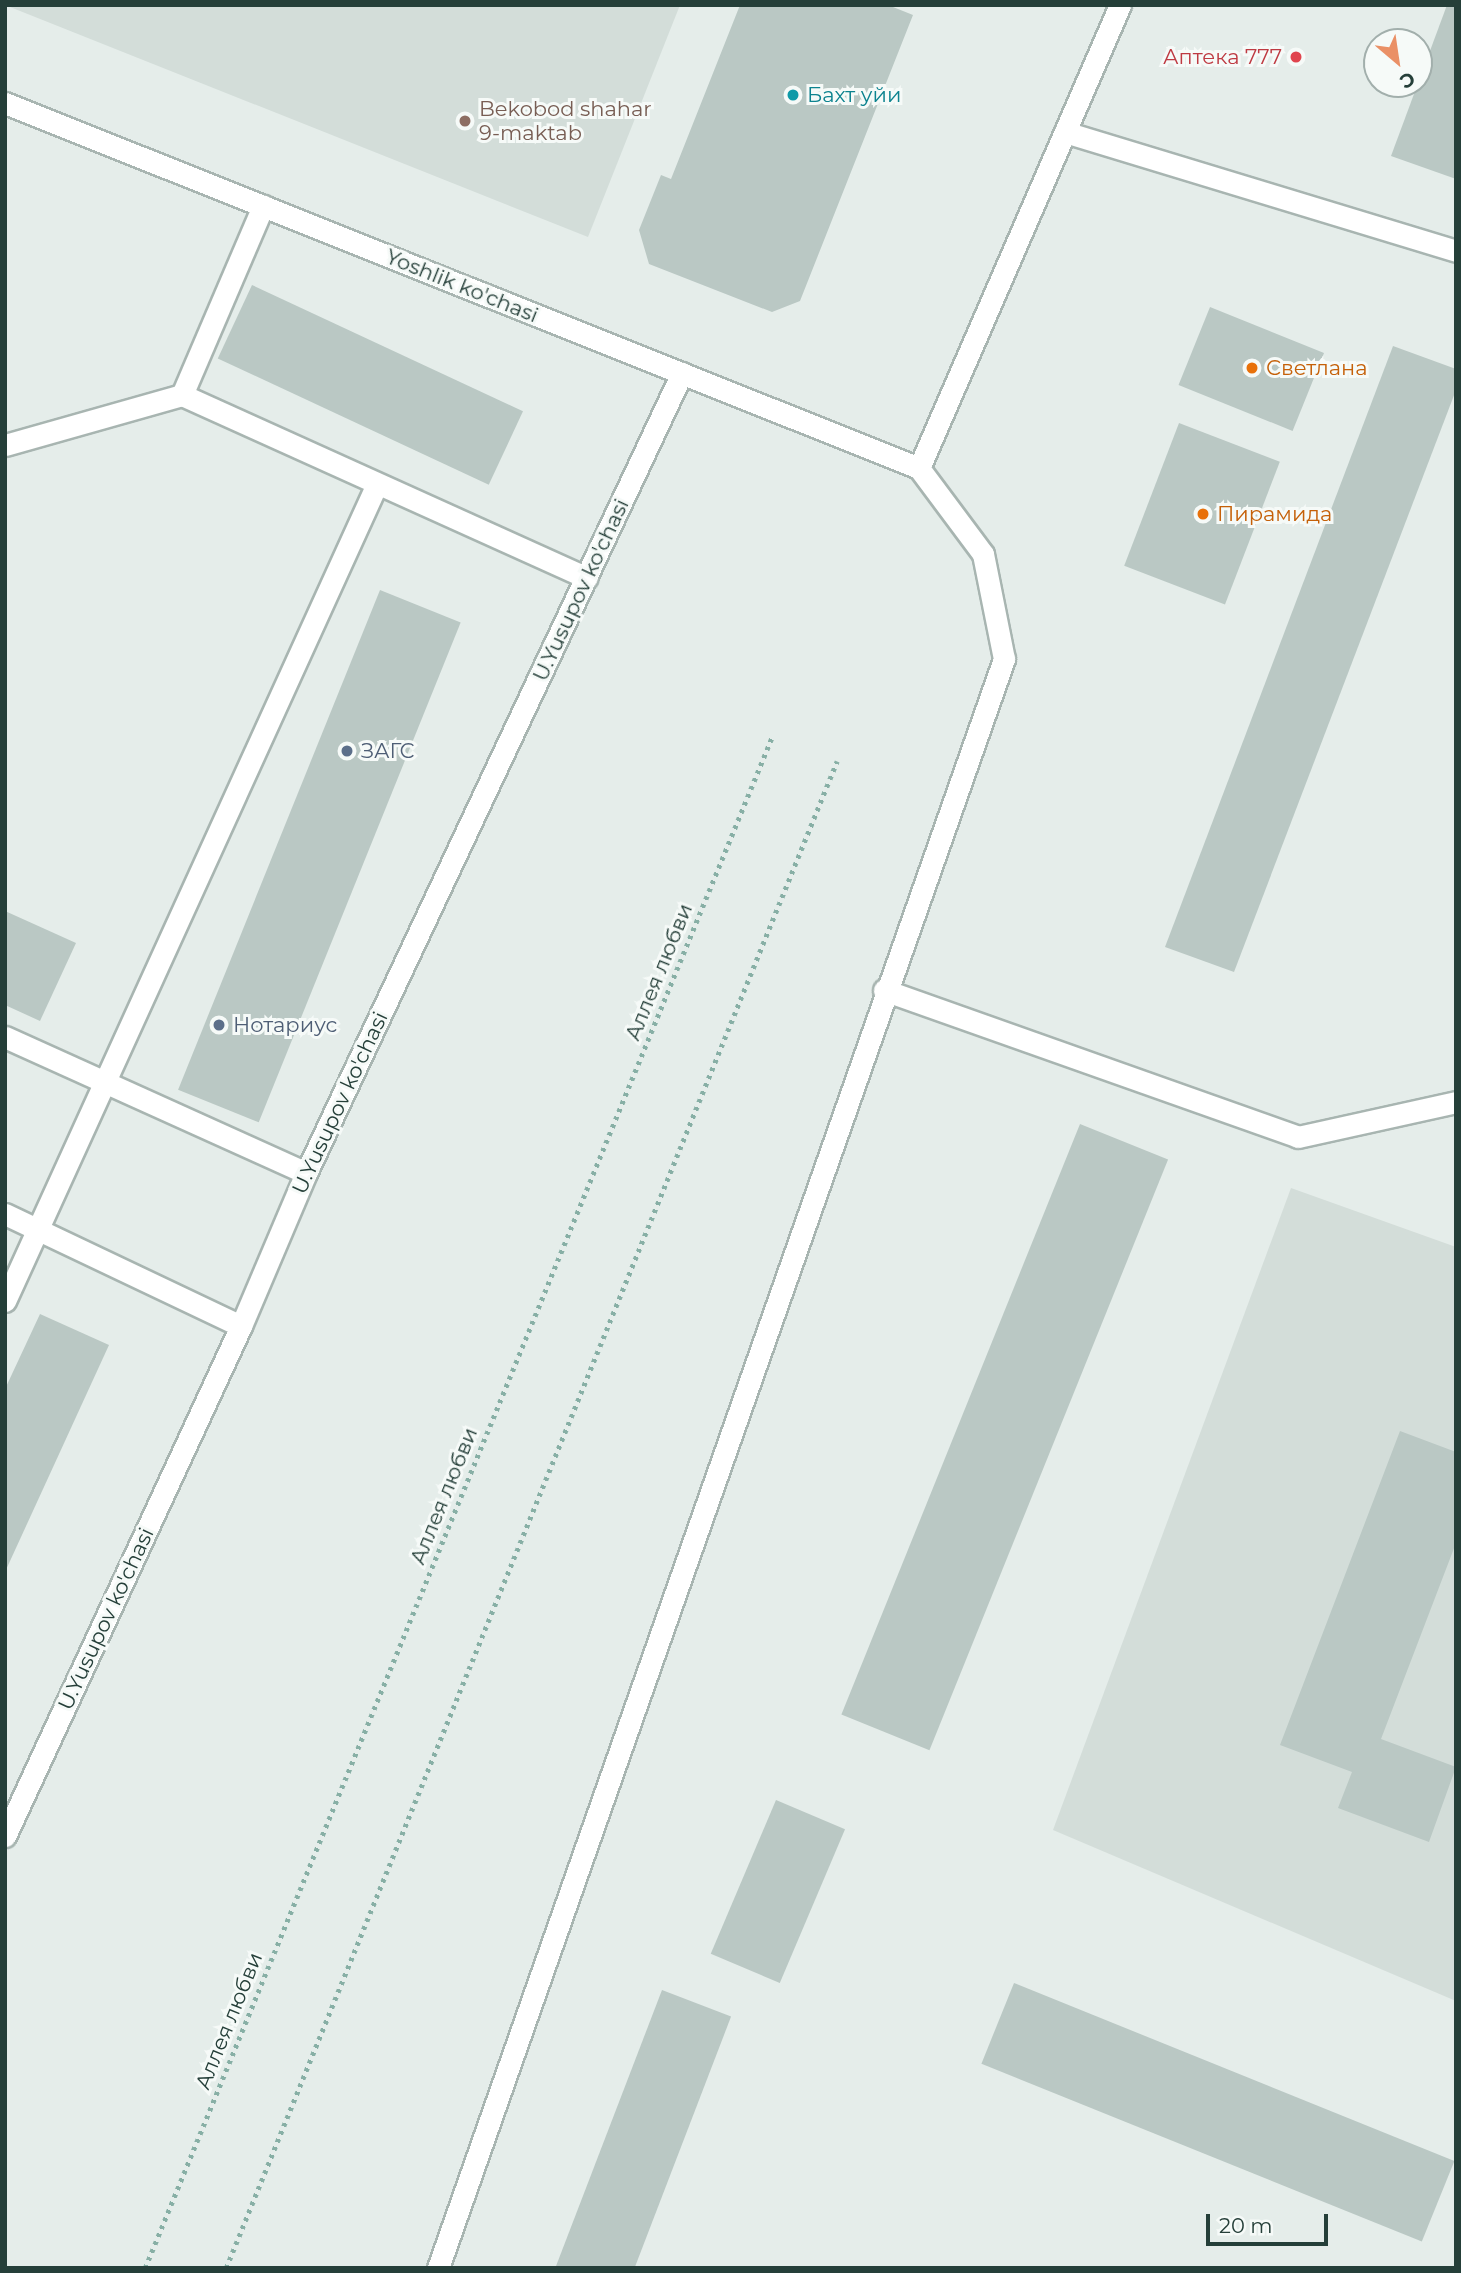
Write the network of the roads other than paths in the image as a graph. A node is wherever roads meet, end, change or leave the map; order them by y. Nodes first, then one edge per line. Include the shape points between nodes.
1 (1120, 5) edge
2 (5, 103) edge
3 (1065, 132) junction
4 (263, 206) junction
5 (1456, 251) edge
6 (682, 373) junction
7 (182, 395) junction
8 (5, 445) edge
9 (919, 468) junction
10 (377, 484) junction
11 (587, 579) junction
12 (884, 990) junction
13 (5, 1037) edge
14 (104, 1082) junction
15 (1456, 1102) edge
16 (306, 1173) junction
17 (5, 1214) edge
18 (37, 1229) junction
19 (5, 1301) edge
20 (241, 1326) junction
21 (5, 1836) edge
22 (438, 2268) edge

1 - 3 street
2 - 4 street, Yoshlik ko'chasi
3 - 5 street
3 - 9 street
4 - 6 street, Yoshlik ko'chasi
4 - 7 street
6 - 9 street, Yoshlik ko'chasi
6 - 11 street, U.Yusupov ko'chasi
7 - 8 street
7 - 10 street
9 - 12 street via 983,554 1004,659
10 - 11 street
10 - 14 street
11 - 16 street, U.Yusupov ko'chasi
12 - 15 street via 1298,1137
12 - 22 street
13 - 14 street
14 - 16 street
14 - 18 street
16 - 20 street, U.Yusupov ko'chasi
17 - 18 street
18 - 19 street
18 - 20 street
20 - 21 street, U.Yusupov ko'chasi

